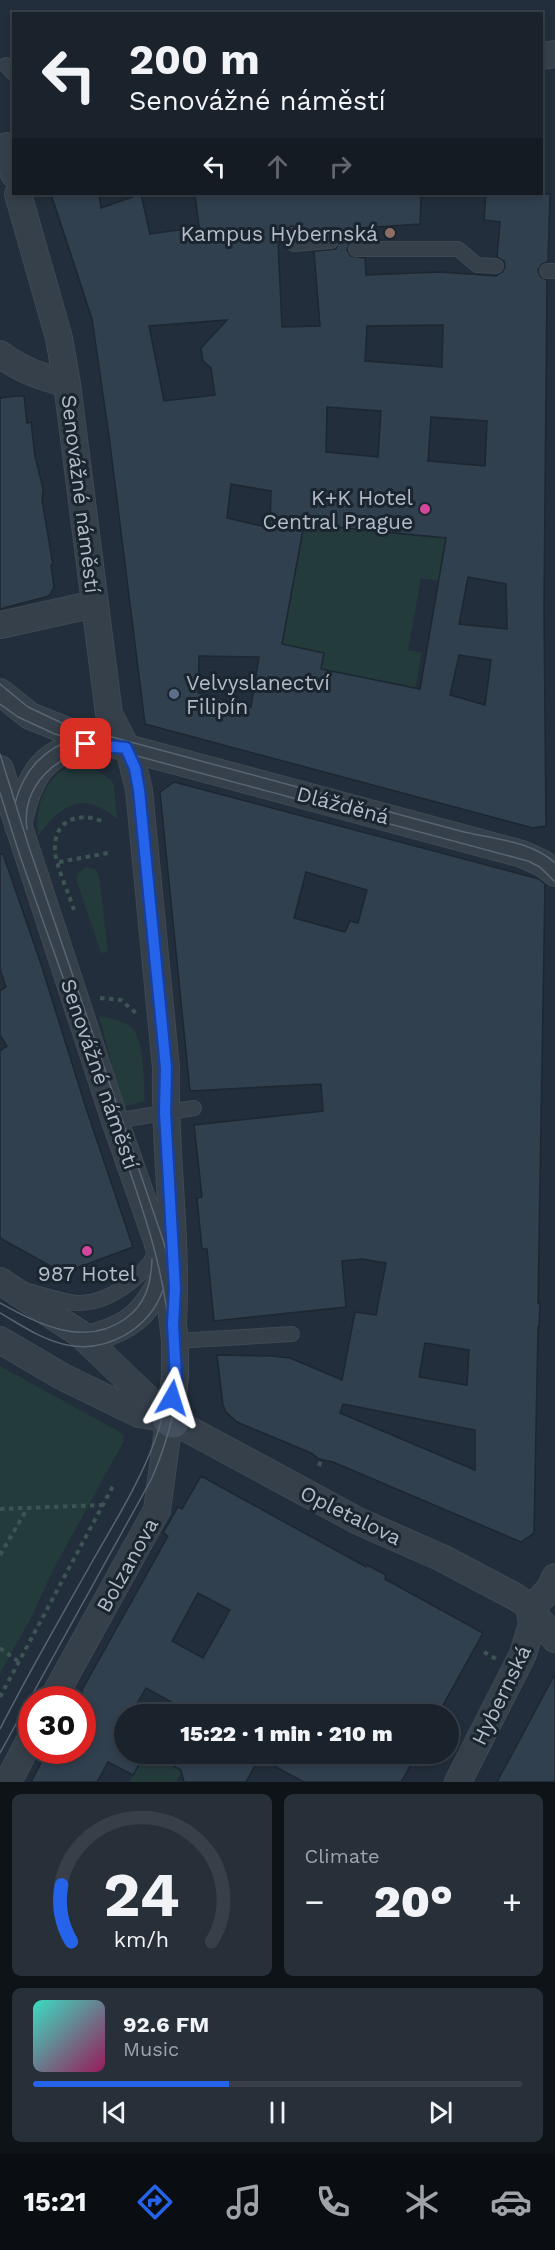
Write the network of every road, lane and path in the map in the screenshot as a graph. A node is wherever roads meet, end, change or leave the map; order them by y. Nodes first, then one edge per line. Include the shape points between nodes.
1 (7, 146) edge
2 (12, 166) edge
3 (18, 195) edge
4 (293, 235) dead end
5 (331, 242) dead end
6 (356, 249) dead end
7 (496, 266) dead end
8 (0, 354) edge
9 (68, 384) junction
10 (95, 604) junction
11 (0, 625) edge
12 (0, 692) edge
13 (126, 748) junction
14 (0, 769) edge
15 (104, 822) dead end
16 (18, 826) junction
17 (108, 853) dead end
18 (59, 862) junction
19 (555, 873) edge
20 (76, 919) dead end
21 (97, 987) dead end
22 (163, 1025) junction
23 (194, 1108) dead end
24 (165, 1112) junction
25 (115, 1121) junction
26 (159, 1247) junction
27 (165, 1273) junction
28 (3, 1283) edge
29 (174, 1332) junction
30 (292, 1334) dead end
31 (86, 1339) junction
32 (0, 1340) edge
33 (171, 1420) junction
34 (321, 1460) dead end
35 (319, 1466) dead end
36 (113, 1486) dead end
37 (103, 1505) junction
38 (0, 1509) edge
39 (27, 1509) junction
40 (0, 1555) edge
41 (555, 1577) edge
42 (530, 1611) junction
43 (555, 1639) edge
44 (0, 1648) edge
45 (19, 1663) junction
46 (60, 1686) edge
47 (0, 1697) edge
48 (18, 1757) edge
49 (7, 1774) edge
50 (458, 1782) edge

1 - 2 street
3 - 9 street, Senovážné náměstí
4 - 5 lane via 294,244
6 - 7 lane via 458,249 477,265
8 - 9 street, Senovážné náměstí via 38,376
9 - 10 street, Senovážné náměstí
10 - 11 street, Senovážné náměstí
10 - 13 street, Senovážné náměstí via 109,714
12 - 13 street via 30,716
13 - 16 street via 86,744 51,757 34,776
13 - 19 street, Dlážděná via 522,854
13 - 22 street, Senovážné náměstí via 139,790
14 - 16 street, Senovážné náměstí
15 - 18 path via 87,817 66,822 58,834 55,851
16 - 25 street, Senovážné náměstí
17 - 18 path
18 - 20 path
21 - 22 path via 101,999 121,1000 139,1016
22 - 24 street, Senovážné náměstí
23 - 24 lane
24 - 25 lane
24 - 29 street, Senovážné náměstí
25 - 26 street, Senovážné náměstí
26 - 27 street, Senovážné náměstí
26 - 28 lane via 132,1280 96,1300 71,1302
27 - 29 street, Senovážné náměstí
27 - 31 street via 156,1293 135,1318 121,1329
28 - 31 street, Opletalova
29 - 30 lane
29 - 33 street, Senovážné náměstí via 176,1377
31 - 33 street, Opletalova
32 - 33 street, Opletalova via 63,1377 139,1414
33 - 42 street, Opletalova via 358,1521 442,1558 514,1596
33 - 46 street, Bolzanova via 157,1510
34 - 35 path
36 - 37 path
37 - 39 path
37 - 45 path
38 - 39 path
39 - 40 path
41 - 42 street
42 - 43 street, Opletalova
42 - 50 street, Hybernská via 532,1624 523,1654
44 - 45 path
45 - 47 path
48 - 49 street

